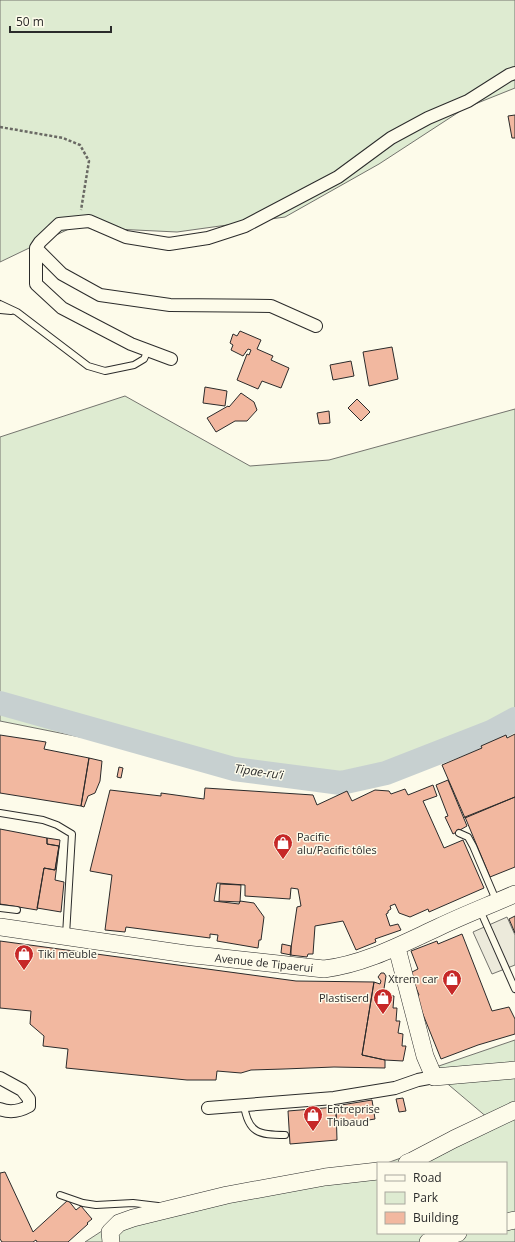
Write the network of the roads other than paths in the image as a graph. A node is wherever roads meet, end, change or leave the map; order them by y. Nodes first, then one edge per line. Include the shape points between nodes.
1 (515, 73) edge
2 (36, 248) junction
3 (0, 304) edge
4 (0, 310) edge
5 (17, 312) junction
6 (316, 326) dead end
7 (148, 350) junction
8 (172, 359) dead end
9 (0, 813) edge
10 (459, 834) dead end
11 (515, 894) edge
12 (497, 902) junction
13 (0, 908) edge
14 (17, 910) dead end
15 (480, 910) junction
16 (0, 927) edge
17 (66, 936) junction
18 (397, 948) junction
19 (515, 989) edge
20 (515, 1070) edge
21 (434, 1077) junction
22 (0, 1078) edge
23 (244, 1105) junction
24 (208, 1108) dead end
25 (0, 1109) edge
26 (515, 1110) edge
27 (285, 1135) dead end
28 (412, 1162) edge
29 (377, 1171) edge
30 (60, 1195) dead end
31 (171, 1208) junction
32 (455, 1234) edge
33 (109, 1241) edge
34 (428, 1242) edge

1 - 2 street via 468,101 428,118 391,138 338,177 245,226 208,238 169,244 126,237 89,221 59,224
2 - 6 street via 62,274 100,295 170,306 271,306
2 - 7 street via 36,284 62,308 131,344
3 - 5 lane
4 - 5 lane
5 - 7 lane via 88,366 105,371 134,365 144,359
7 - 8 street
9 - 17 lane via 43,820 72,834
10 - 12 lane via 468,837
11 - 12 street, Avenue de Tipaerui
12 - 15 street, Avenue de Tipaerui
13 - 14 lane
15 - 18 street, Avenue de Tipaerui
15 - 19 lane
16 - 17 street, Avenue de Tipaerui
17 - 18 street, Avenue de Tipaerui via 324,970 338,968
18 - 21 street via 425,1056
20 - 21 street
21 - 23 street via 369,1093
22 - 25 street via 22,1090 29,1099 29,1106 18,1111
23 - 24 street
23 - 27 lane via 247,1122 253,1128 262,1134
26 - 28 street
29 - 31 street via 283,1184
30 - 31 lane via 96,1205 133,1203
31 - 33 street via 119,1223 110,1232
32 - 34 street

